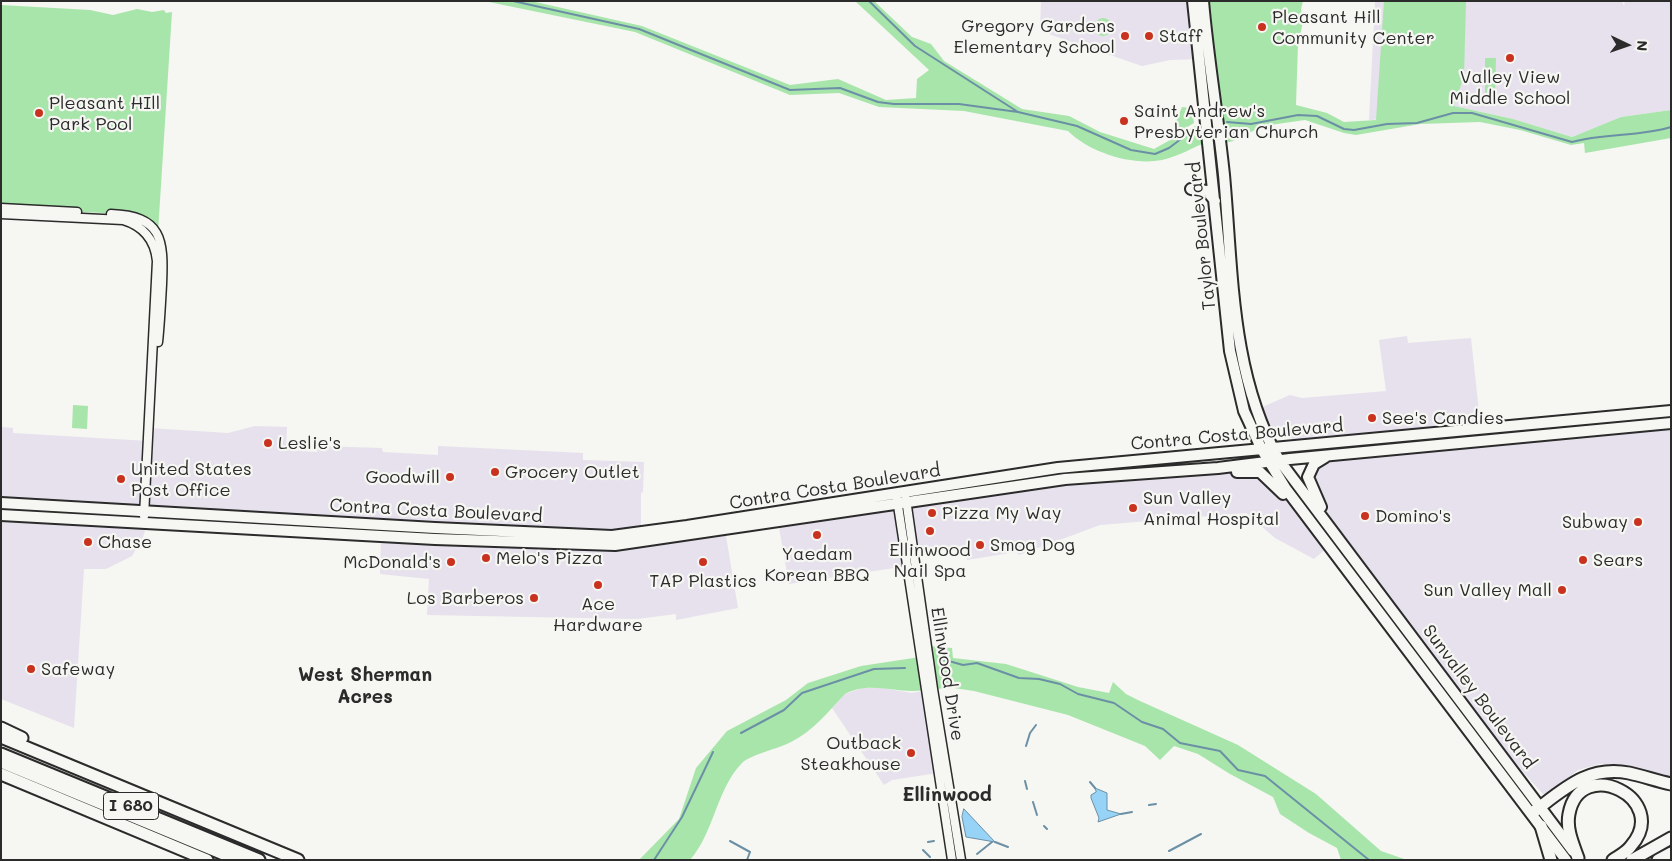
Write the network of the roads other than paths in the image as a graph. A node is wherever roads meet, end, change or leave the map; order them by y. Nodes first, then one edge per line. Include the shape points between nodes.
1 (1193, 1) edge
2 (1203, 1) edge
3 (1191, 189) dead end
4 (1216, 202) junction
5 (1, 208) edge
6 (1, 214) edge
7 (158, 232) junction
8 (150, 238) junction
9 (153, 363) junction
10 (1671, 411) edge
11 (1671, 423) edge
12 (1391, 437) junction
13 (1267, 449) junction
14 (1358, 452) junction
15 (1328, 455) junction
16 (1274, 461) junction
17 (1170, 472) junction
18 (901, 499) junction
19 (1, 503) edge
20 (1298, 504) junction
21 (145, 512) junction
22 (1, 515) edge
23 (142, 523) junction
24 (1334, 532) junction
25 (1329, 546) junction
26 (1366, 574) junction
27 (1, 728) edge
28 (1, 737) edge
29 (1, 754) edge
30 (1, 762) edge
31 (80, 770) junction
32 (1, 774) edge
33 (1671, 784) edge
34 (1537, 810) junction
35 (1541, 826) junction
36 (1671, 838) edge
37 (1671, 852) edge
38 (1575, 859) edge
39 (207, 860) edge
40 (238, 860) edge
41 (259, 860) edge
42 (298, 860) edge
43 (952, 860) edge
44 (961, 860) edge
45 (1551, 860) edge
46 (1613, 860) edge
47 (1632, 860) edge
48 (1658, 860) edge

1 - 4 main road, Taylor Boulevard
2 - 13 main road, Taylor Boulevard via 1224,173 1240,350
3 - 4 main road via 1207,191
4 - 13 main road, Taylor Boulevard via 1230,351 1244,411
5 - 7 street via 123,214 137,217
6 - 8 street via 116,219 139,227
7 - 8 street
7 - 9 street via 163,262
8 - 9 street via 157,261
9 - 21 street
10 - 12 main road, Contra Costa Boulevard
11 - 14 main road, Contra Costa Boulevard
12 - 13 main road, Contra Costa Boulevard
12 - 14 main road via 1388,443
13 - 16 main road, Taylor Boulevard
13 - 18 main road, Contra Costa Boulevard via 1058,468
14 - 15 main road, Contra Costa Boulevard
15 - 16 main road, Contra Costa Boulevard
15 - 24 main road via 1311,467 1307,480
16 - 17 main road, Contra Costa Boulevard
16 - 20 main road, Sunvalley Boulevard
16 - 24 main road, Sunvalley Boulevard
17 - 18 main road, Contra Costa Boulevard via 1065,478
17 - 20 main road via 1187,476 1258,471
18 - 21 main road, Contra Costa Boulevard via 609,536
18 - 23 main road, Contra Costa Boulevard via 615,545
18 - 43 street, Ellinwood Drive
18 - 44 street, Ellinwood Drive
19 - 21 main road, Contra Costa Boulevard
20 - 25 main road, Sunvalley Boulevard
21 - 23 street
22 - 23 main road, Contra Costa Boulevard
24 - 26 main road, Sunvalley Boulevard
25 - 26 main road via 1340,547 1358,571
25 - 34 main road, Sunvalley Boulevard
26 - 34 main road, Sunvalley Boulevard
27 - 31 highway
28 - 31 highway
29 - 41 highway, I 680
30 - 40 highway, I 680
31 - 42 highway
32 - 39 highway, I 680
33 - 34 highway via 1629,773 1598,772 1575,782
34 - 35 main road, Sunvalley Boulevard
34 - 38 main road, Sunvalley Boulevard
35 - 38 main road, Sunvalley Boulevard
35 - 45 highway
36 - 47 highway
37 - 48 highway
38 - 46 highway via 1569,813 1578,796 1591,787 1604,785 1614,786 1630,795 1641,819 1638,835 1631,847

